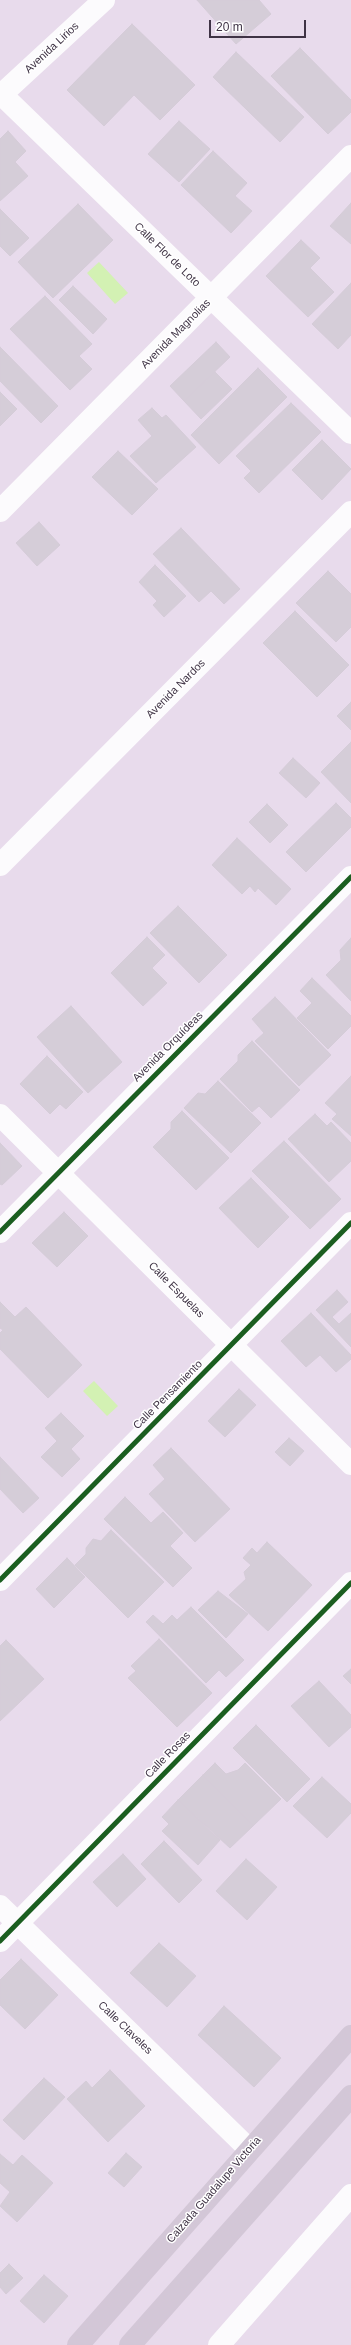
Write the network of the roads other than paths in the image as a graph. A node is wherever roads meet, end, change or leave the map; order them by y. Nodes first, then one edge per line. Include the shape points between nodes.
1 (104, 0) edge
2 (1, 94) edge
3 (351, 156) edge
4 (211, 298) junction
5 (351, 433) edge
6 (0, 511) edge
7 (351, 512) edge
8 (0, 866) edge
9 (351, 876) edge
10 (0, 1115) edge
11 (58, 1173) junction
12 (351, 1223) edge
13 (0, 1232) edge
14 (231, 1345) junction
15 (351, 1464) edge
16 (0, 1580) edge
17 (351, 1583) edge
18 (0, 1906) edge
19 (18, 1923) junction
20 (0, 1941) edge
21 (351, 2036) edge
22 (351, 2096) edge
23 (250, 2150) junction
24 (351, 2195) edge
25 (78, 2345) edge
26 (130, 2345) edge
27 (219, 2345) edge

1 - 2 street, Avenida Lirios
2 - 4 street, Calle Flor de Loto
3 - 4 street, Avenida Magnolias
4 - 5 street, Calle Flor de Loto
4 - 6 street, Avenida Magnolias
7 - 8 street, Avenida Nardos
9 - 11 street, Avenida Orquídeas
10 - 11 street, Calle Espuelas
11 - 13 street, Avenida Orquídeas
11 - 14 street, Calle Espuelas
12 - 14 street, Calle Pensamiento
14 - 15 street, Calle Espuelas
14 - 16 street, Calle Pensamiento
17 - 19 street, Calle Rosas
18 - 19 street, Calle Claveles
19 - 20 street, Calle Rosas
19 - 23 street, Calle Claveles
21 - 23 main road, Calzada Guadalupe Victoria
22 - 26 main road
23 - 25 main road, Calzada Guadalupe Victoria
24 - 27 street

